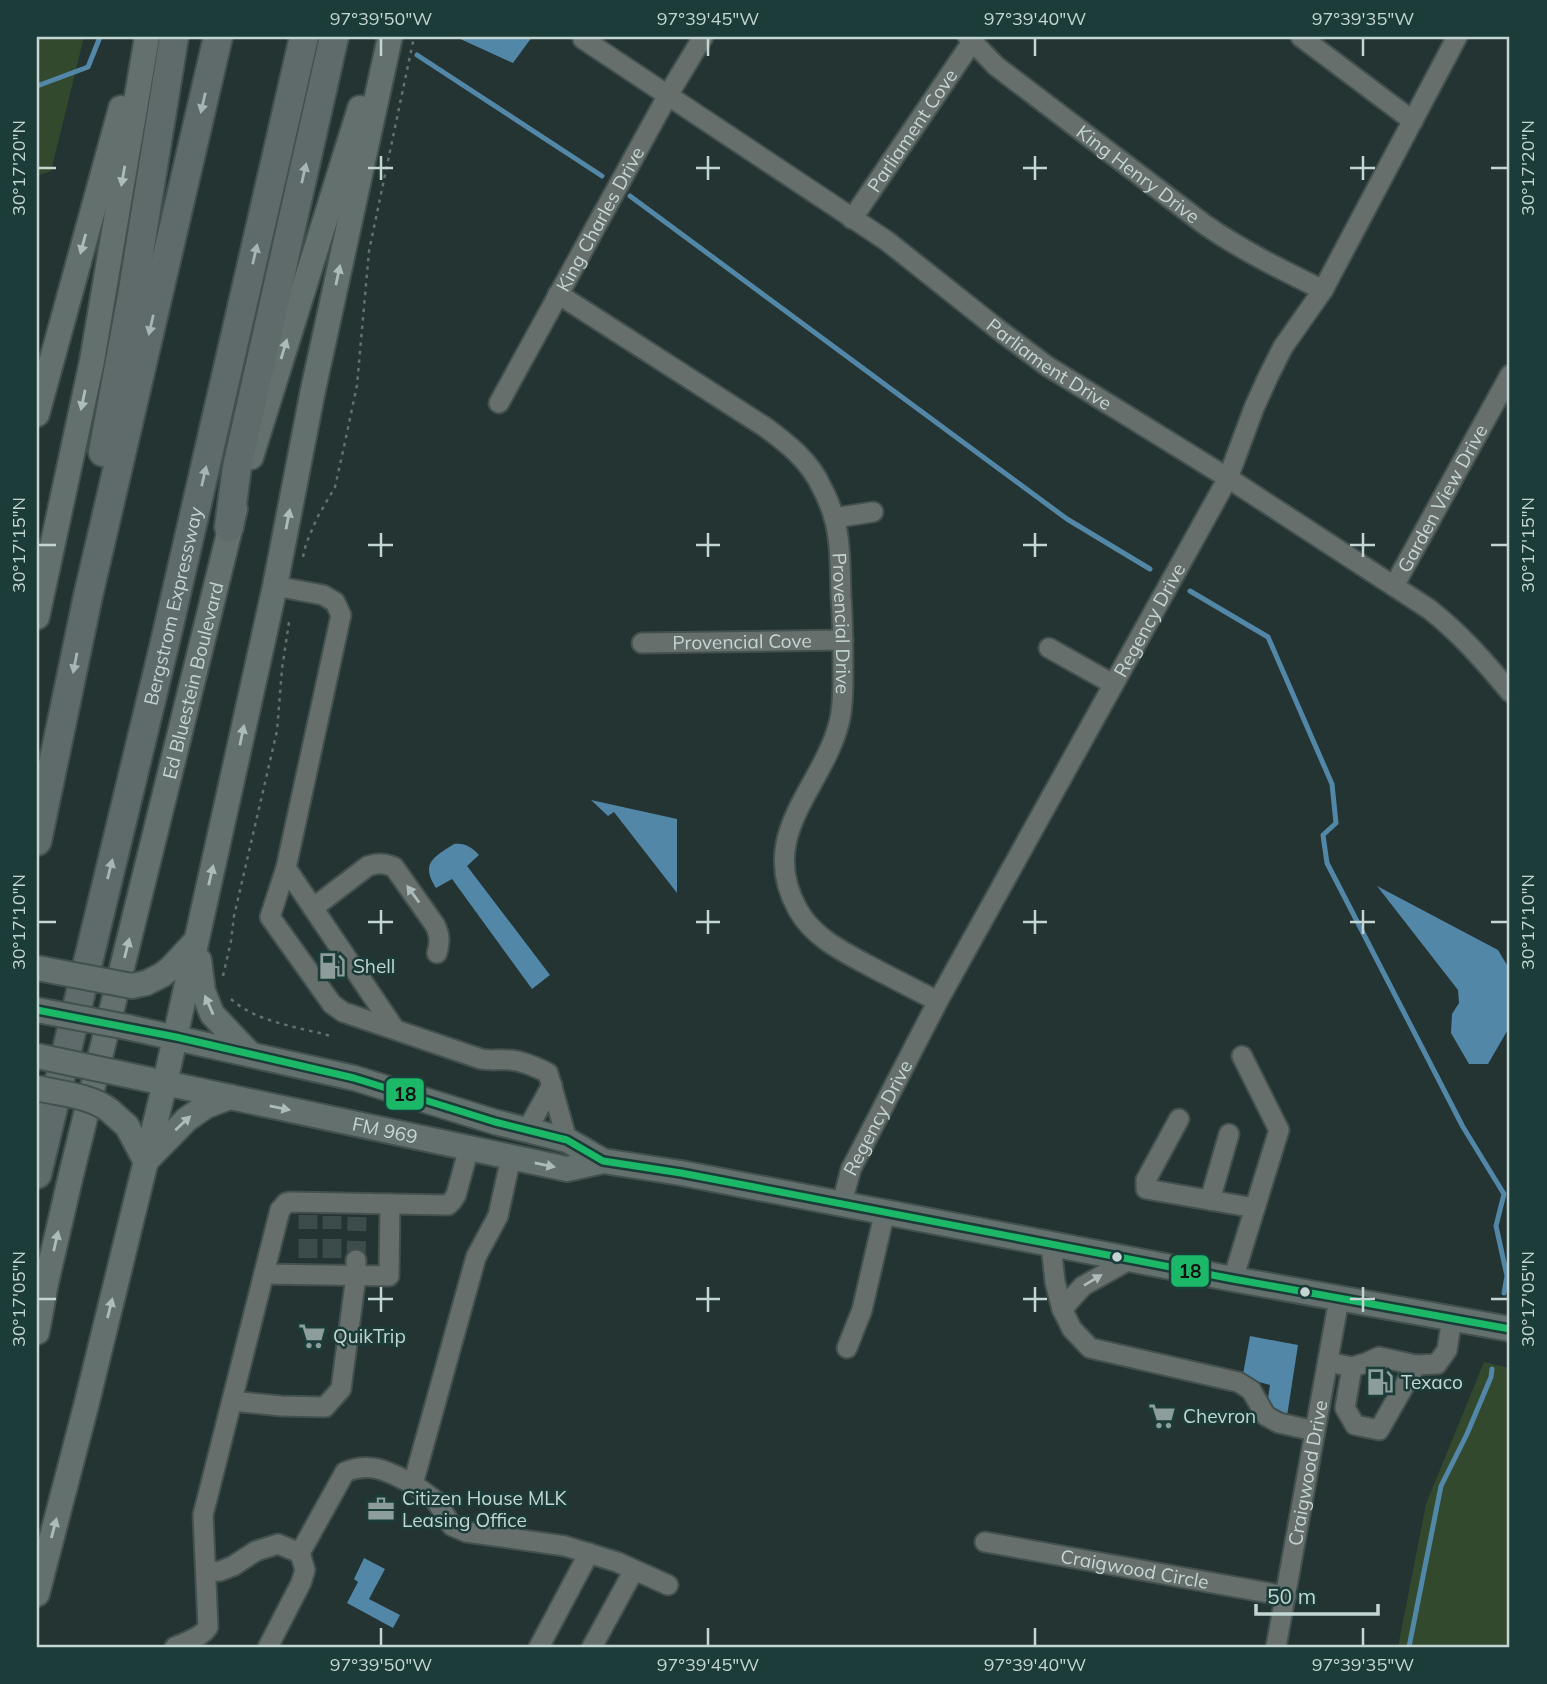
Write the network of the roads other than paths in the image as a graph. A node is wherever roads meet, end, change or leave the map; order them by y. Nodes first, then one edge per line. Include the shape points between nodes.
1 (141, 37) edge
2 (147, 37) edge
3 (173, 37) edge
4 (219, 37) edge
5 (304, 37) edge
6 (334, 37) edge
7 (383, 37) edge
8 (390, 37) edge
9 (704, 37) edge
10 (1301, 37) edge
11 (1457, 37) edge
12 (583, 39) dead end
13 (970, 40) edge
14 (668, 95) junction
15 (1413, 121) junction
16 (852, 219) junction
17 (1322, 290) junction
18 (558, 294) junction
19 (1510, 375) edge
20 (499, 403) dead end
21 (37, 414) edge
22 (1228, 478) junction
23 (873, 512) dead end
24 (834, 519) junction
25 (229, 527) junction
26 (1394, 586) junction
27 (285, 588) junction
28 (88, 596) junction
29 (37, 617) edge
30 (843, 640) junction
31 (642, 643) dead end
32 (1049, 648) dead end
33 (1113, 684) junction
34 (1510, 692) edge
35 (37, 841) edge
36 (286, 868) junction
37 (313, 908) junction
38 (196, 941) junction
39 (437, 953) dead end
40 (37, 968) edge
41 (938, 1001) junction
42 (37, 1010) edge
43 (394, 1028) junction
44 (176, 1037) junction
45 (250, 1054) junction
46 (37, 1056) edge
47 (1242, 1056) dead end
48 (165, 1083) junction
49 (552, 1086) junction
50 (37, 1088) edge
51 (230, 1097) junction
52 (1180, 1119) dead end
53 (527, 1130) junction
54 (1229, 1134) dead end
55 (567, 1140) junction
56 (469, 1148) junction
57 (511, 1157) junction
58 (603, 1161) junction
59 (146, 1162) junction
60 (37, 1174) edge
61 (1210, 1200) junction
62 (842, 1203) junction
63 (390, 1204) junction
64 (1255, 1208) junction
65 (885, 1211) junction
66 (1051, 1244) junction
67 (1131, 1259) junction
68 (356, 1268) junction
69 (264, 1275) junction
70 (1233, 1279) junction
71 (1339, 1299) junction
72 (1062, 1309) junction
73 (1452, 1318) junction
74 (1510, 1329) edge
75 (37, 1332) edge
76 (847, 1348) dead end
77 (1328, 1362) junction
78 (1416, 1365) junction
79 (1352, 1367) junction
80 (232, 1401) junction
81 (1320, 1403) junction
82 (1345, 1408) junction
83 (1315, 1431) junction
84 (413, 1484) junction
85 (985, 1542) dead end
86 (300, 1553) junction
87 (589, 1553) junction
88 (634, 1570) junction
89 (206, 1572) junction
90 (668, 1586) dead end
91 (37, 1594) edge
92 (1286, 1596) junction
93 (175, 1647) edge
94 (268, 1647) edge
95 (539, 1647) edge
96 (592, 1647) edge
97 (1276, 1647) edge

1 -> 21 main road
2 -> 29 main road via 92,361
3 - 28 highway via 132,296 88,530
4 -> 28 highway
60 -> 5 highway, Bergstrom Expressway
25 -> 6 highway via 237,467
25 -> 7 main road, Ed Bluestein Boulevard
27 -> 8 main road via 313,390
9 - 14 street, King Charles Drive
10 - 15 street
11 - 15 street, Regency Drive
12 - 14 street, Parliament Drive
13 - 16 street, Parliament Cove
13 - 17 street, King Henry Drive via 996,66 1204,224
14 - 16 street, Parliament Drive
14 - 18 street, King Charles Drive
15 - 17 street, Regency Drive
16 - 22 street, Parliament Drive via 887,241 1047,366
17 - 22 street, Regency Drive via 1268,377
18 - 20 street, King Charles Drive
18 - 24 street, Provencial Drive via 788,444 810,466
19 - 26 street, Garden View Drive
22 - 26 street, Parliament Drive
22 - 33 street, Regency Drive
23 - 24 street
24 - 30 street, Provencial Drive
75 -> 25 main road, Ed Bluestein Boulevard
26 - 34 street, Parliament Drive via 1450,625
27 - 36 street via 323,595 335,602 341,615
38 -> 27 main road
28 -> 35 highway
30 - 31 street, Provencial Cove
30 - 41 street, Provencial Drive via 839,722 788,836 784,860 788,888 813,931 834,947
32 - 33 street
33 - 41 street, Regency Drive
36 - 37 street
36 - 43 street via 270,917 332,1004
39 -> 37 street via 439,932 388,864 369,866
37 - 43 street
38 - 40 main road, bridge via 162,975 132,986
38 - 44 main road
45 -> 38 main road via 212,1014 203,991
41 - 62 street, Regency Drive via 851,1169
42 - 44 main road, FM 969, bridge
43 - 49 street via 481,1059 533,1065 548,1073
44 - 45 main road, FM 969 / FM 969
44 - 48 main road
45 - 53 main road, FM 969 / FM 969 via 354,1078
46 - 48 main road, FM 969, bridge
47 - 64 street via 1279,1130
48 - 51 main road, FM 969 / FM 969
48 - 59 main road
49 - 53 street
49 - 55 street
50 - 59 main road, bridge via 100,1103 127,1126
51 -> 56 main road, FM 969 / FM 969
59 -> 51 main road via 187,1119
52 - 61 street via 1146,1180 1146,1189
53 - 55 main road, FM 969 / FM 969
53 - 56 main road via 513,1141 476,1139
54 - 61 street
55 - 58 main road, FM 969 / FM 969
56 - 57 main road, FM 969 / FM 969
56 - 63 street via 456,1195 448,1205
57 -> 58 main road, FM 969 / FM 969 via 567,1169
57 - 84 street via 498,1216 476,1257
58 - 62 main road, FM 969 / FM 969
91 -> 59 main road
61 - 64 street
62 - 65 main road, FM 969 / FM 969
63 - 68 street via 389,1276
63 - 69 street via 332,1210 308,1209 290,1202 283,1206
64 - 70 street
65 - 66 main road, FM 969 / FM 969
65 - 76 street via 862,1310
66 - 67 main road, FM 969 / FM 969
66 - 72 street
67 - 70 main road, FM 969 / FM 969
72 -> 67 street via 1083,1286
68 - 69 street via 308,1266
68 - 80 street via 341,1389 325,1407
69 - 80 street
70 - 71 main road, FM 969 / FM 969
71 - 73 main road, FM 969 / FM 969
71 - 77 street, Craigwood Drive
72 - 83 street via 1072,1329 1090,1348 1238,1382 1251,1390 1266,1416
73 - 74 main road, FM 969 / FM 969
73 - 78 street via 1447,1350 1437,1364
77 - 79 street
77 - 81 street, Craigwood Drive
78 - 79 street via 1379,1357
78 - 82 street via 1379,1430 1355,1426
79 - 82 street
80 - 89 street via 204,1515
81 - 82 street
81 - 83 street, Craigwood Drive
83 - 92 street, Craigwood Drive
84 - 86 street via 384,1469 357,1467 345,1472
84 - 87 street via 436,1501 452,1526 466,1532
85 - 92 street, Craigwood Circle
86 - 89 street via 278,1544 226,1569
86 - 94 street via 305,1570 301,1583
87 - 88 street
87 - 95 street
88 - 90 street
88 - 96 street
89 - 93 street via 208,1627
92 - 97 street, Craigwood Drive

